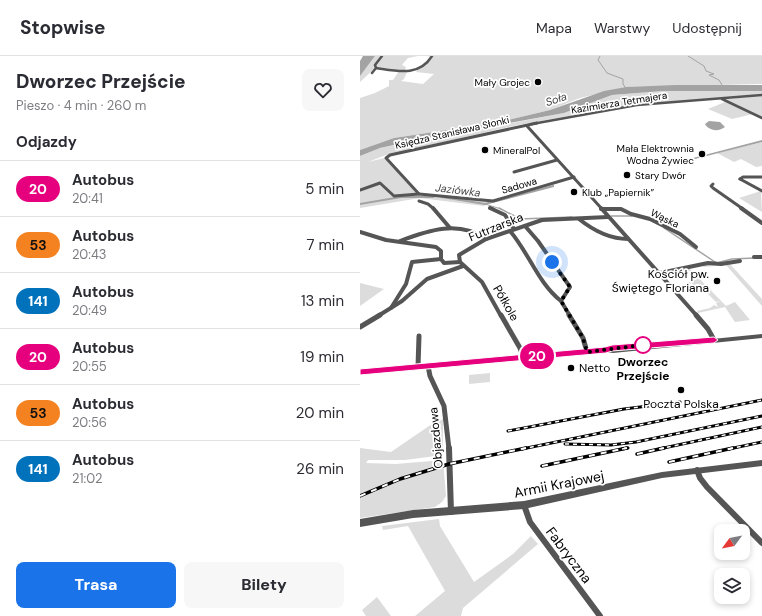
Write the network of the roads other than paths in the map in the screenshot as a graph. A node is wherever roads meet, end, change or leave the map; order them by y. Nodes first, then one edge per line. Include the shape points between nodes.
1 (382, 56) edge
2 (432, 56) edge
3 (376, 68) junction
4 (372, 73) dead end
5 (762, 95) edge
6 (720, 98) junction
7 (762, 118) edge
8 (526, 126) junction
9 (557, 160) junction
10 (514, 172) dead end
11 (762, 177) edge
12 (574, 178) junction
13 (713, 184) dead end
14 (360, 190) edge
15 (762, 191) edge
16 (419, 194) junction
17 (419, 201) dead end
18 (490, 208) dead end
19 (601, 209) junction
20 (608, 217) junction
21 (579, 219) junction
22 (762, 222) edge
23 (526, 226) junction
24 (450, 228) junction
25 (512, 230) junction
26 (361, 234) edge
27 (628, 238) junction
28 (486, 240) junction
29 (398, 242) junction
30 (696, 246) dead end
31 (754, 257) dead end
32 (762, 257) edge
33 (441, 258) junction
34 (740, 261) dead end
35 (461, 264) junction
36 (660, 273) junction
37 (561, 301) junction
38 (391, 308) junction
39 (360, 327) edge
40 (419, 336) dead end
41 (762, 336) edge
42 (714, 340) junction
43 (587, 352) junction
44 (523, 357) junction
45 (428, 366) junction
46 (418, 367) junction
47 (360, 372) edge
48 (762, 463) edge
49 (697, 470) junction
50 (524, 505) junction
51 (451, 512) junction
52 (360, 523) edge
53 (762, 543) edge
54 (600, 616) edge

1 - 3 street via 375,65
2 - 3 street via 428,64 404,72
3 - 4 street
5 - 6 street, Kazimierza Tetmajera
6 - 7 street
6 - 8 street, Kazimierza Tetmajera via 646,104
8 - 9 street, Księdza Stanisława Słonki
8 - 16 street, Księdza Stanisława Słonki via 385,157
9 - 10 street
9 - 12 street, Księdza Stanisława Słonki
11 - 15 street via 740,179
12 - 16 street, Sadowa via 493,201
12 - 19 street, Księdza Stanisława Słonki
13 - 22 street via 713,188
14 - 16 street, Sadowa via 380,183 392,195
17 - 24 street via 428,204
18 - 25 street via 505,215
19 - 20 street, Księdza Stanisława Słonki
19 - 30 street, Wąska via 621,209 650,218
20 - 21 street, Futrzarska
20 - 27 street, Księdza Stanisława Słonki
21 - 23 street, Futrzarska via 547,220
21 - 27 street via 604,235
23 - 25 street, Futrzarska
23 - 37 street via 570,287
24 - 28 street via 466,228
24 - 29 street
25 - 28 street, Futrzarska
25 - 37 street
26 - 29 street
27 - 36 street, Księdza Stanisława Słonki
28 - 35 street, Futrzarska via 461,253
29 - 33 street via 439,248
31 - 32 street
33 - 35 street via 444,263
33 - 38 street via 412,262 407,283 395,298
34 - 36 street via 708,263
35 - 38 street via 427,279
35 - 44 street, Półkole via 482,282
36 - 42 street, Księdza Stanisława Słonki via 704,324
37 - 43 street via 583,338
38 - 39 street
40 - 46 street
41 - 42 street
42 - 43 street
43 - 44 street
44 - 45 street
45 - 46 street
45 - 51 street, Objazdowa via 442,398 446,417
46 - 47 street
48 - 49 street, Armii Krajowej
49 - 50 street, Armii Krajowej via 662,475
49 - 53 street via 707,487
50 - 51 street, Armii Krajowej
50 - 54 street, Fabryczna via 530,522
51 - 52 street, Armii Krajowej via 405,515

